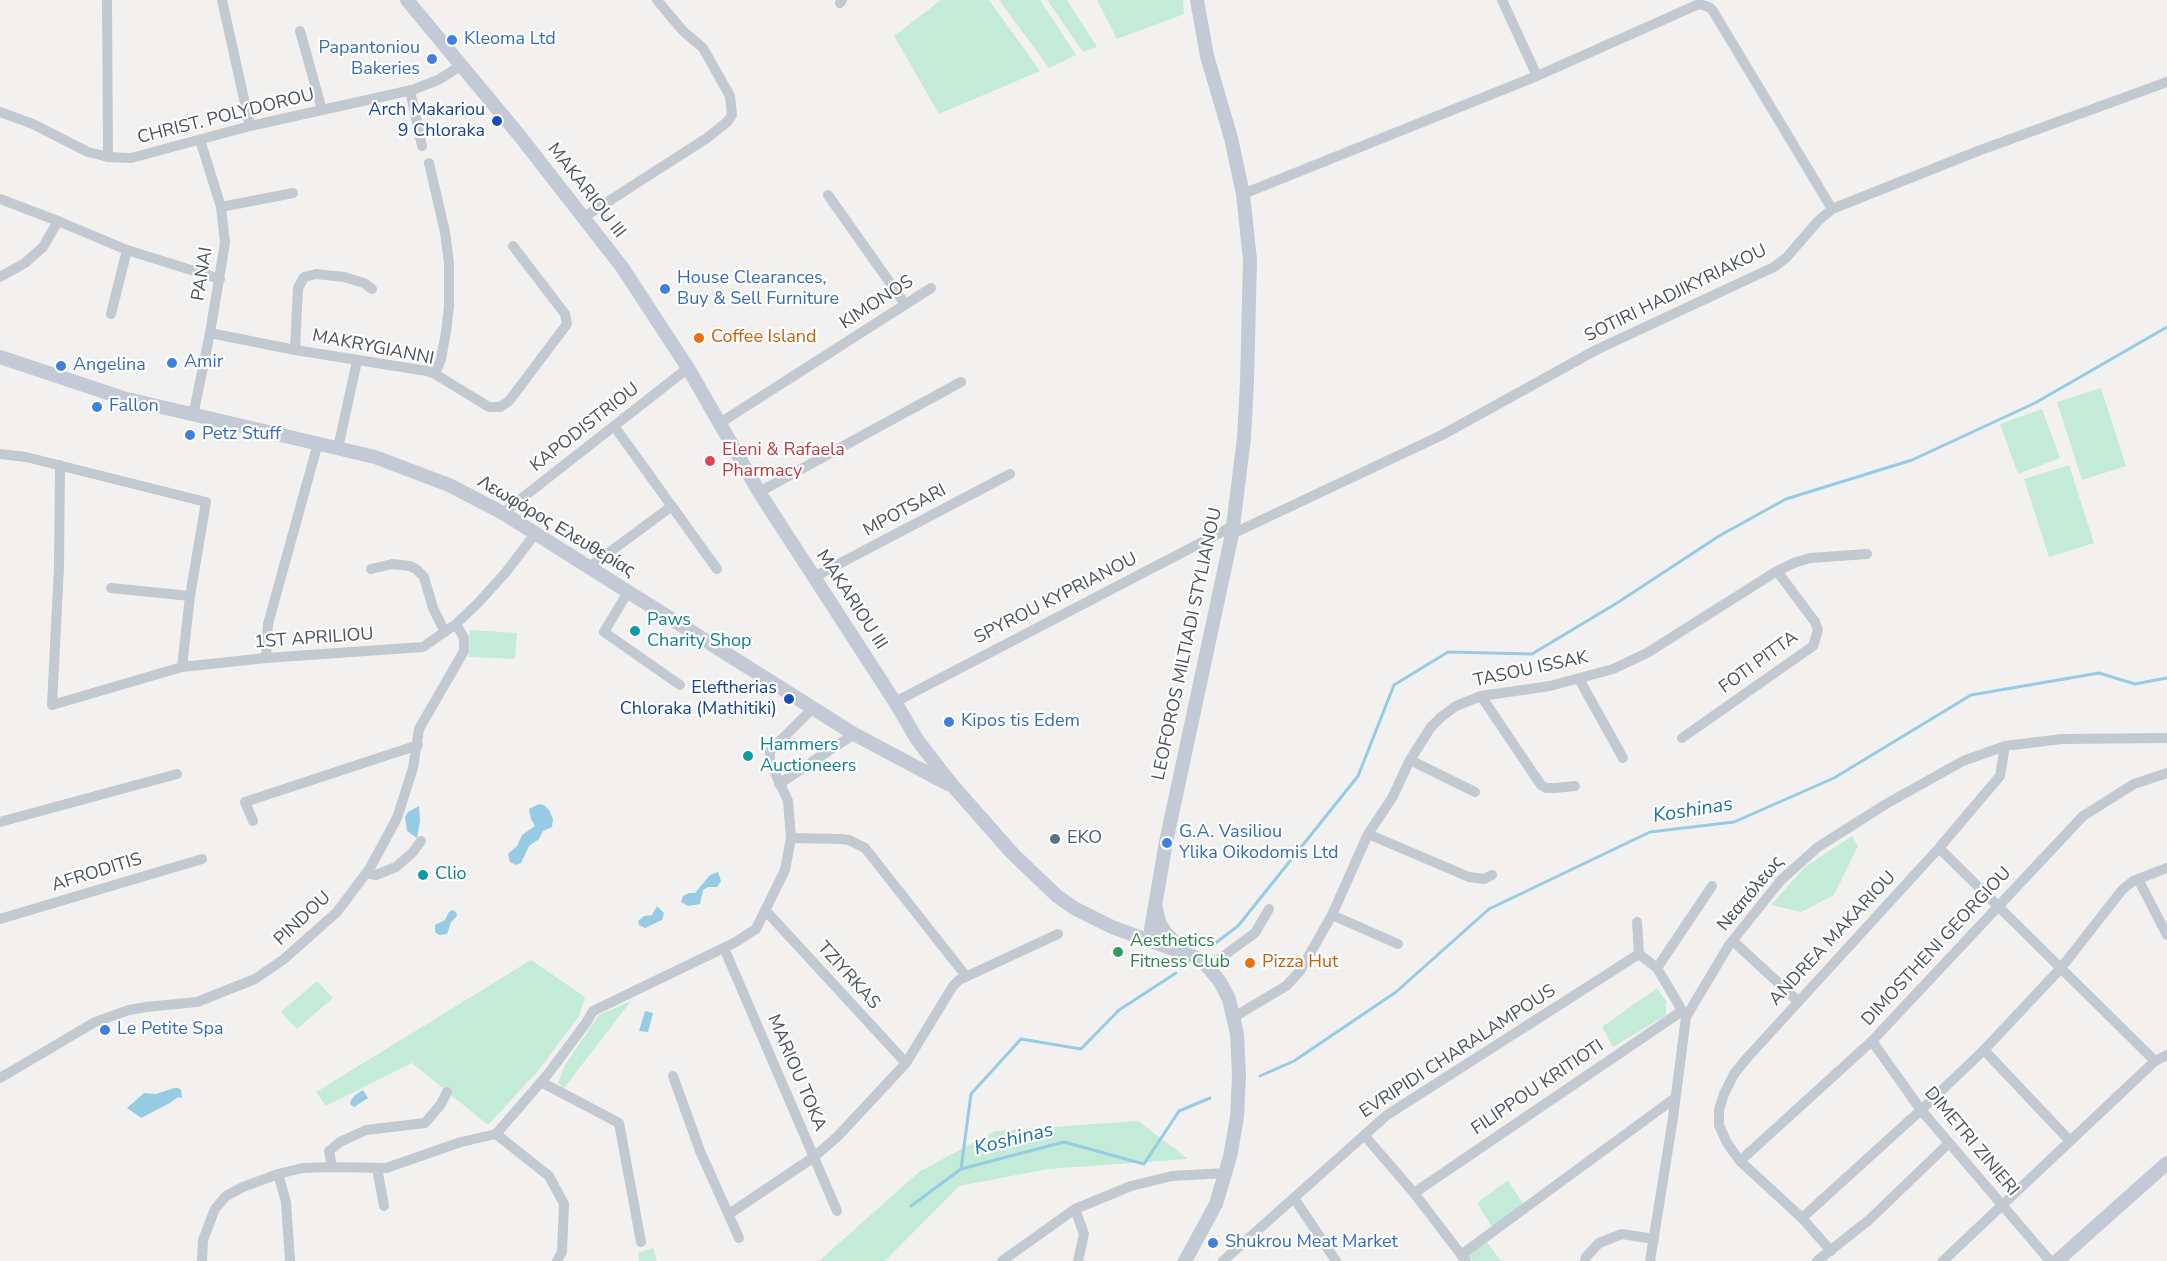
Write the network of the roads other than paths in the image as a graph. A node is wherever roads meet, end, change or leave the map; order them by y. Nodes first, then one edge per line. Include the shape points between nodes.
1 (107, 0) edge
2 (222, 0) edge
3 (407, 0) edge
4 (657, 0) edge
5 (1197, 0) edge
6 (1502, 0) edge
7 (300, 31) dead end
8 (462, 65) junction
9 (1537, 76) junction
10 (2167, 82) edge
11 (410, 90) junction
12 (322, 110) junction
13 (0, 112) edge
14 (250, 126) junction
15 (200, 140) junction
16 (422, 146) dead end
17 (108, 157) junction
18 (429, 163) dead end
19 (293, 193) dead end
20 (1243, 194) junction
21 (828, 195) dead end
22 (0, 199) edge
23 (221, 207) junction
24 (1832, 209) junction
25 (584, 217) junction
26 (58, 220) junction
27 (513, 246) dead end
28 (127, 250) junction
29 (0, 277) edge
30 (220, 279) junction
31 (931, 288) dead end
32 (372, 289) dead end
33 (905, 304) junction
34 (111, 314) dead end
35 (210, 333) junction
36 (295, 350) junction
37 (0, 357) edge
38 (357, 361) junction
39 (688, 368) junction
40 (435, 374) junction
41 (961, 382) dead end
42 (193, 416) junction
43 (720, 423) junction
44 (614, 426) junction
45 (318, 443) junction
46 (338, 448) junction
47 (0, 454) edge
48 (60, 465) junction
49 (1010, 474) dead end
50 (759, 492) junction
51 (672, 506) junction
52 (504, 513) junction
53 (1233, 530) junction
54 (535, 534) junction
55 (1867, 554) dead end
56 (588, 568) junction
57 (371, 569) dead end
58 (717, 569) dead end
59 (1777, 571) junction
60 (814, 577) junction
61 (111, 588) dead end
62 (628, 592) junction
63 (190, 596) junction
64 (456, 624) junction
65 (445, 632) junction
66 (266, 658) junction
67 (182, 668) junction
68 (1579, 680) junction
69 (680, 685) dead end
70 (1481, 696) junction
71 (895, 702) junction
72 (813, 708) junction
73 (854, 734) junction
74 (1682, 738) dead end
75 (2167, 738) edge
76 (918, 741) junction
77 (418, 745) junction
78 (2005, 746) junction
79 (892, 754) junction
80 (1623, 758) dead end
81 (1410, 760) junction
82 (2167, 772) edge
83 (177, 774) dead end
84 (779, 784) junction
85 (953, 786) junction
86 (1575, 786) dead end
87 (1475, 792) dead end
88 (253, 821) dead end
89 (0, 822) edge
90 (1368, 834) junction
91 (791, 838) junction
92 (421, 842) dead end
93 (1939, 848) junction
94 (202, 859) dead end
95 (2167, 868) edge
96 (367, 873) junction
97 (1492, 875) dead end
98 (2138, 879) junction
99 (1712, 886) dead end
100 (1155, 904) junction
101 (1999, 907) junction
102 (1269, 909) dead end
103 (766, 911) junction
104 (1332, 915) junction
105 (0, 919) edge
106 (1637, 922) dead end
107 (1117, 929) junction
108 (1058, 934) dead end
109 (2167, 935) edge
110 (1149, 941) junction
111 (1733, 941) junction
112 (1398, 944) dead end
113 (724, 948) junction
114 (1184, 952) junction
115 (1639, 954) junction
116 (1208, 967) junction
117 (1657, 968) junction
118 (2061, 968) junction
119 (966, 976) junction
120 (1798, 1001) junction
121 (1684, 1014) junction
122 (1234, 1017) junction
123 (1872, 1041) junction
124 (1984, 1050) junction
125 (2167, 1055) edge
126 (2155, 1060) junction
127 (906, 1063) junction
128 (673, 1076) dead end
129 (0, 1078) edge
130 (541, 1082) junction
131 (447, 1092) dead end
132 (1675, 1098) junction
133 (1921, 1110) junction
134 (496, 1134) junction
135 (1364, 1135) junction
136 (2070, 1141) junction
137 (1949, 1143) junction
138 (814, 1157) junction
139 (1740, 1161) junction
140 (2167, 1163) edge
141 (332, 1167) junction
142 (377, 1168) junction
143 (1226, 1173) junction
144 (278, 1174) junction
145 (1414, 1193) junction
146 (1294, 1198) junction
147 (2002, 1205) junction
148 (384, 1206) dead end
149 (1075, 1209) junction
150 (837, 1211) dead end
151 (729, 1214) junction
152 (1802, 1218) junction
153 (739, 1238) dead end
154 (1654, 1239) junction
155 (640, 1242) dead end
156 (1831, 1251) junction
157 (1464, 1258) edge
158 (202, 1261) edge
159 (290, 1261) edge
160 (557, 1261) edge
161 (1002, 1261) edge
162 (1078, 1261) edge
163 (1185, 1261) edge
164 (1223, 1261) edge
165 (1336, 1261) edge
166 (1585, 1261) edge
167 (1650, 1261) edge
168 (1817, 1261) edge
169 (1943, 1261) edge
170 (2050, 1261) edge
171 (2057, 1261) edge

1 - 17 street
2 - 14 street
3 - 8 main road, MAKARIOU III
4 - 25 street via 703,48 730,96 732,115 707,138
5 - 20 main road, LEOFOROS MILTIADI STYLIANOU via 1207,56
6 - 9 street
7 - 12 street
8 - 11 street, CHRIST. POLYDOROU via 438,80
8 - 25 main road, MAKARIOU III
9 - 20 street
9 - 24 street via 1695,5 1709,7
10 - 24 street, SOTIRI HADJIKYRIAKOU
11 - 12 street, CHRIST. POLYDOROU
11 - 16 street
12 - 14 street, CHRIST. POLYDOROU
13 - 17 street, CHRIST. POLYDOROU via 88,152
14 - 15 street, CHRIST. POLYDOROU
15 - 17 street, CHRIST. POLYDOROU via 130,158
15 - 23 street, PANAI
18 - 40 street via 449,263 446,332
19 - 23 street
20 - 53 main road, LEOFOROS MILTIADI STYLIANOU via 1250,260 1249,349
21 - 33 street
22 - 26 street
23 - 30 street, PANAI via 225,243
24 - 53 street, SOTIRI HADJIKYRIAKOU via 1774,267 1596,350 1442,435
25 - 39 main road, MAKARIOU III
26 - 28 street
26 - 29 street via 43,247
27 - 40 street, MAKRYGIANNI via 565,314 565,329 509,401 500,407 489,407
28 - 30 street
28 - 34 street
30 - 35 street, PANAI
31 - 33 street, KIMONOS
32 - 36 street via 344,277 304,277 298,288
33 - 43 street, KIMONOS
35 - 36 street, MAKRYGIANNI
35 - 42 street, PANAI
36 - 38 street, MAKRYGIANNI
37 - 42 main road, Λεωφόρος Ελευθερίας via 123,398
38 - 40 street, MAKRYGIANNI
38 - 46 street
39 - 43 main road, MAKARIOU III
39 - 44 street, KAPODISTRIOU
41 - 50 street
42 - 45 main road, Λεωφόρος Ελευθερίας
43 - 50 main road, MAKARIOU III
44 - 51 street
44 - 52 street, KAPODISTRIOU
45 - 46 main road, Λεωφόρος Ελευθερίας
45 - 66 street via 268,624
46 - 52 main road, Λεωφόρος Ελευθερίας via 417,471
47 - 48 street
48 - 63 street via 206,502
48 - 67 street, 1ST APRILIOU via 52,705
49 - 60 street, MPOTSARI
50 - 60 main road, MAKARIOU III
51 - 56 street
51 - 58 street
52 - 54 main road, Λεωφόρος Ελευθερίας
53 - 71 street, SPYROU KYPRIANOU
53 - 100 main road, LEOFOROS MILTIADI STYLIANOU
54 - 56 main road, Λεωφόρος Ελευθερίας
54 - 64 street, 1ST APRILIOU via 494,586
55 - 59 street, TASOU ISSAK via 1810,558
56 - 62 main road, Λεωφόρος Ελευθερίας
57 - 65 street via 392,564 416,569 424,577 433,609
59 - 68 street, TASOU ISSAK via 1647,653
59 - 74 street, FOTI PITTA via 1815,622 1818,630 1813,646
60 - 71 main road, MAKARIOU III
61 - 63 street
62 - 69 street via 604,632
62 - 72 main road, Λεωφόρος Ελευθερίας
63 - 67 street
64 - 65 street, 1ST APRILIOU
64 - 77 street, PINDOU via 464,638 464,651 419,729
65 - 66 street, 1ST APRILIOU via 415,649
66 - 67 street, 1ST APRILIOU
68 - 70 street, TASOU ISSAK
68 - 80 street
70 - 81 street, TASOU ISSAK via 1441,717
70 - 86 street via 1541,784 1546,788
71 - 76 main road, MAKARIOU III
72 - 73 main road, Λεωφόρος Ελευθερίας
72 - 84 street via 770,751
73 - 79 main road, Λεωφόρος Ελευθερίας
73 - 84 street
75 - 78 street, Νεαπόλεως via 2062,739
76 - 79 main road via 912,748
76 - 85 main road, MAKARIOU III
77 - 88 street via 245,802
77 - 96 street, PINDOU via 397,818
78 - 93 street, ANDREA MAKARIOU via 2000,776
78 - 111 street, Νεαπόλεως via 1963,761 1818,848 1781,880
79 - 85 main road, Λεωφόρος Ελευθερίας
81 - 87 street
81 - 90 street, TASOU ISSAK via 1392,798
82 - 101 street, DIMOSTHENI GEORGIOU via 2134,784 2083,816
83 - 89 street
84 - 91 street via 788,801
85 - 107 main road, MAKARIOU III via 1042,883 1074,908
90 - 97 street via 1469,878
90 - 104 street, TASOU ISSAK
91 - 103 street via 788,861
91 - 119 street via 849,840 865,848
92 - 96 street via 396,867 376,875
93 - 101 street
93 - 120 street, ANDREA MAKARIOU
94 - 105 street, AFRODITIS
95 - 98 street
96 - 129 street, PINDOU via 318,931 255,978 196,1002 129,1010 95,1022
98 - 109 street
98 - 118 street via 2122,890
99 - 117 street
100 - 107 main road via 1139,926
100 - 110 main road, LEOFOROS MILTIADI STYLIANOU
100 - 114 main road via 1160,924
101 - 118 street
101 - 123 street, DIMOSTHENI GEORGIOU
102 - 116 street via 1255,933
103 - 113 street via 748,936
103 - 127 street, TZIYRKAS
104 - 112 street
104 - 122 street, TASOU ISSAK via 1293,981
106 - 115 street
107 - 110 main road, MAKARIOU III
108 - 119 street
110 - 114 main road, MAKARIOU III
111 - 120 street
111 - 121 street, Νεαπόλεως
113 - 130 street via 593,1011
113 - 138 street, MARIOU TOKA
114 - 116 main road, MAKARIOU III
115 - 117 street
115 - 135 street, EVRIPIDI CHARALAMPOUS via 1387,1115
116 - 122 main road, MAKARIOU III via 1225,990
117 - 121 street
118 - 124 street
118 - 126 street
119 - 127 street via 953,986
120 - 139 street, ANDREA MAKARIOU via 1740,1066 1724,1094 1719,1129
121 - 132 street, Νεαπόλεως
121 - 145 street, FILIPPOU KRITIOTI
122 - 143 main road, MAKARIOU III via 1238,1045 1237,1117
123 - 133 street, DIMETRI ZINIERI
123 - 139 street, DIMOSTHENI GEORGIOU
124 - 133 street
124 - 136 street
125 - 126 street
126 - 136 street
127 - 138 street
128 - 151 street via 700,1151
130 - 134 street
130 - 155 street via 619,1123
131 - 141 street via 425,1123 366,1130 340,1142 329,1151
132 - 154 street, Νεαπόλεως
132 - 157 street
133 - 137 street, DIMETRI ZINIERI
133 - 152 street
134 - 142 street
134 - 160 street via 549,1176 564,1204 562,1252
135 - 145 street
135 - 146 street, EVRIPIDI CHARALAMPOUS
136 - 147 street
137 - 147 street, DIMETRI ZINIERI
137 - 156 street
138 - 150 street, MARIOU TOKA
138 - 151 street
139 - 152 street, ANDREA MAKARIOU
140 - 171 main road
141 - 142 street
141 - 144 street
142 - 148 street
143 - 149 street via 1172,1176 1131,1186
143 - 163 main road, MAKARIOU III via 1216,1204
144 - 158 street via 226,1197 215,1209 203,1240
144 - 159 street via 286,1202
145 - 157 street
146 - 164 street, EVRIPIDI CHARALAMPOUS
146 - 165 street
147 - 169 street
147 - 170 street, DIMETRI ZINIERI
149 - 161 street
149 - 162 street via 1084,1234
151 - 153 street
152 - 156 street, ANDREA MAKARIOU
154 - 166 street via 1622,1234 1599,1243
154 - 167 street, Νεαπόλεως
156 - 168 street

